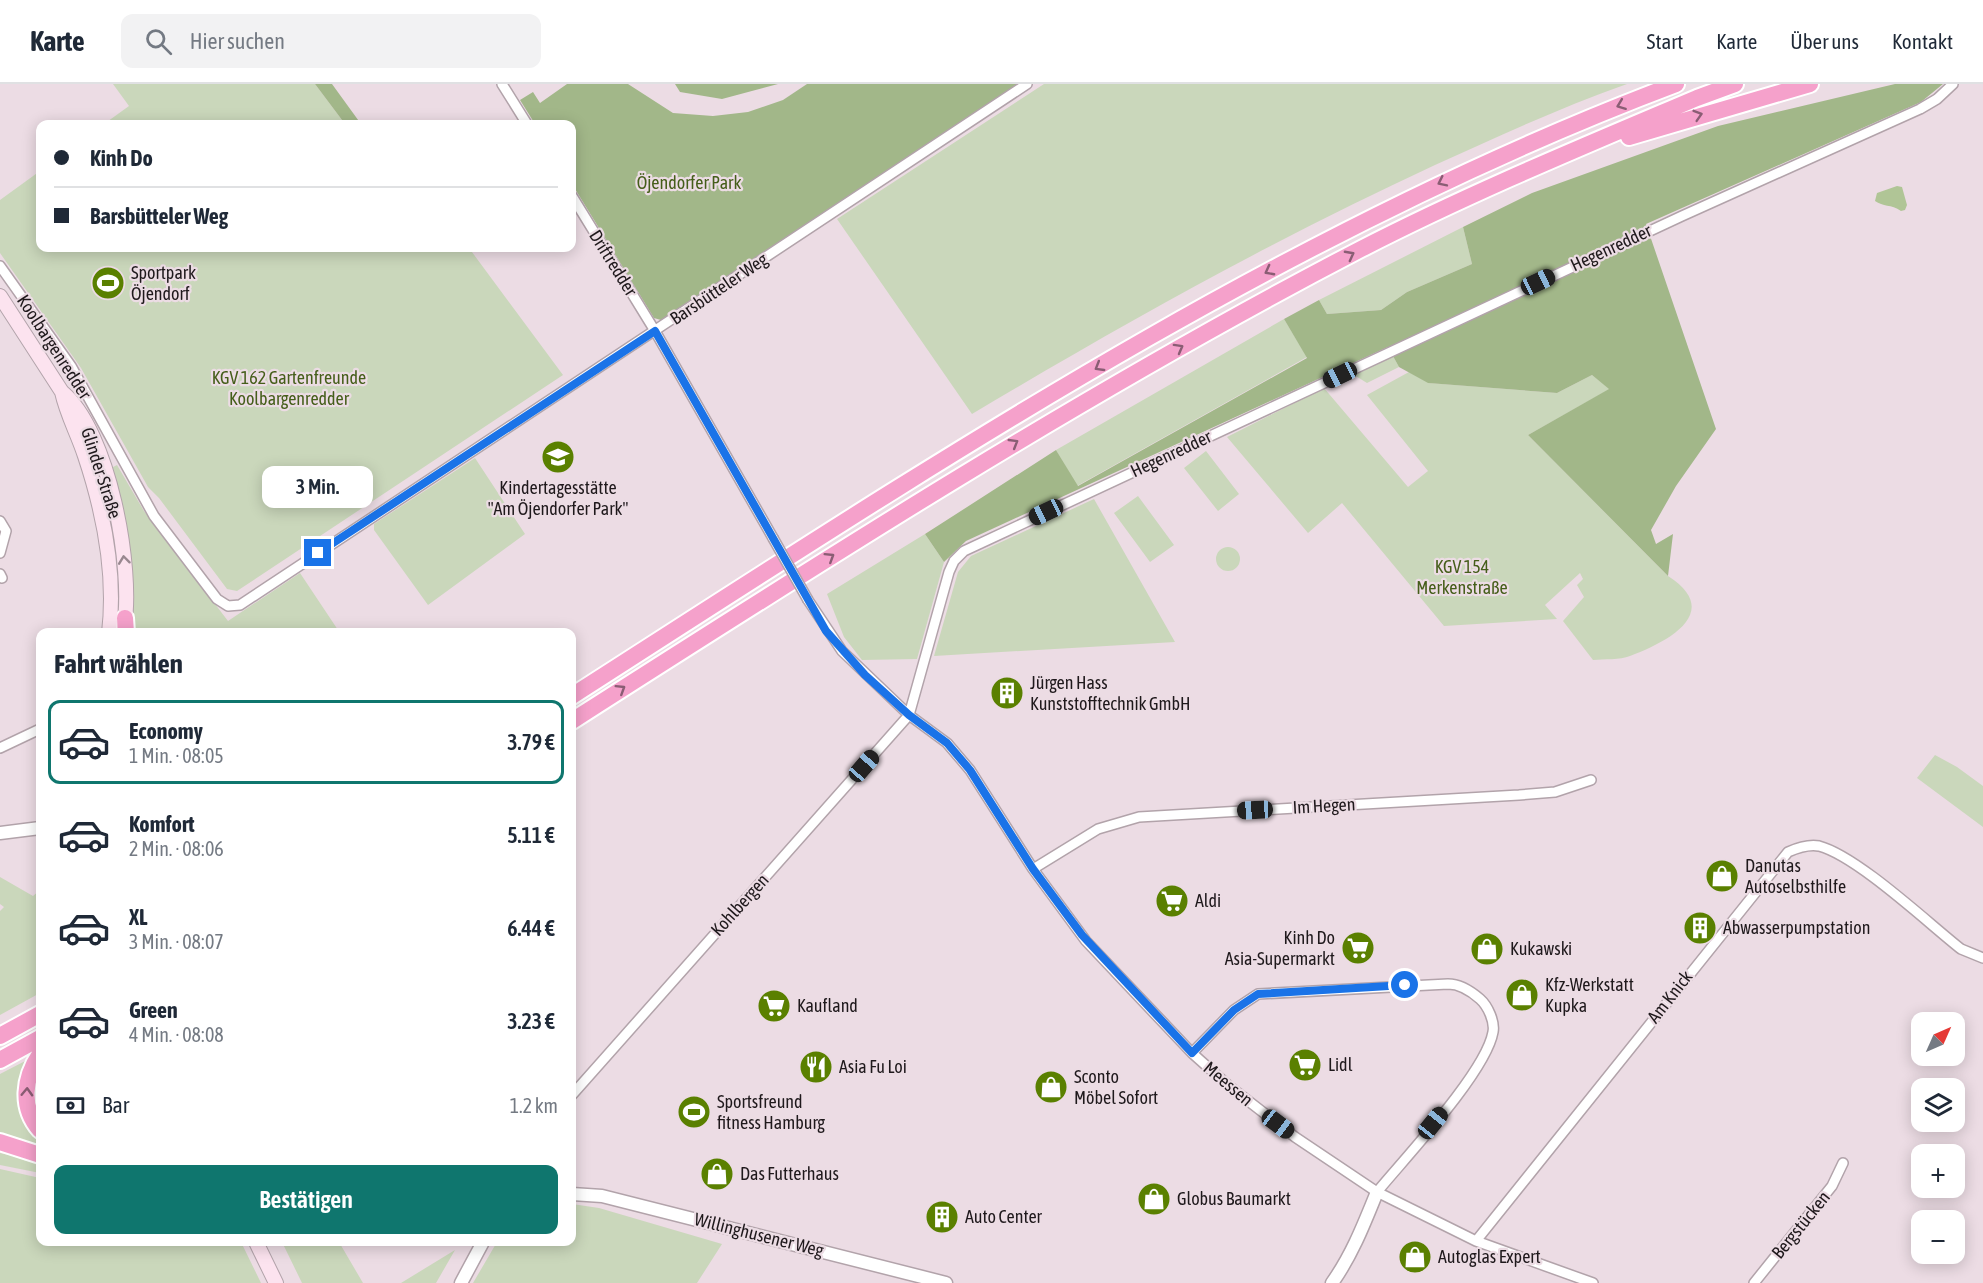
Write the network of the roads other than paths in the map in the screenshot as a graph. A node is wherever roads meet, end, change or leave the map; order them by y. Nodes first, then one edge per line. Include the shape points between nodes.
1 (502, 84) edge
2 (1027, 84) edge
3 (1676, 84) edge
4 (1735, 84) edge
5 (1810, 84) edge
6 (1953, 84) edge
7 (524, 120) edge
8 (1542, 164) junction
9 (576, 203) edge
10 (0, 266) edge
11 (0, 296) edge
12 (655, 331) junction
13 (62, 392) junction
14 (0, 520) edge
15 (0, 553) edge
16 (228, 606) joint
17 (109, 628) edge
18 (125, 628) edge
19 (576, 693) edge
20 (909, 715) junction
21 (576, 718) edge
22 (36, 731) edge
23 (0, 748) edge
24 (1591, 780) dead end
25 (36, 828) edge
26 (0, 833) edge
27 (1033, 869) junction
28 (1983, 958) edge
29 (36, 1016) edge
30 (0, 1036) edge
31 (36, 1040) edge
32 (1192, 1053) junction
33 (0, 1060) edge
34 (36, 1062) edge
35 (576, 1090) edge
36 (36, 1124) edge
37 (0, 1142) edge
38 (36, 1154) edge
39 (1843, 1163) dead end
40 (1377, 1192) junction
41 (576, 1194) edge
42 (1476, 1241) junction
43 (258, 1246) edge
44 (481, 1246) edge
45 (276, 1283) edge
46 (461, 1283) edge
47 (945, 1283) edge
48 (1332, 1283) edge
49 (1593, 1283) edge
50 (1754, 1283) edge

1 - 7 street
2 - 12 street, Barsbütteler Weg
3 -> 19 highway via 1453,177 1239,287 952,454
4 - 8 highway
8 -> 5 highway
6 - 20 street, Hegenredder via 1920,109 973,545 954,561 949,572
21 -> 8 highway via 1073,408 1364,248
9 - 12 street, Driftredder
10 - 16 street, Koolbargenredder via 71,366 154,516 217,599
11 - 13 main road, Glinder Straße
12 - 16 street, Barsbütteler Weg via 240,605
12 - 20 street, bridge via 808,600 842,651
13 - 17 main road, Glinder Straße via 86,456 104,524 110,570
18 -> 13 main road, Glinder Straße via 125,570 113,497 83,417
14 - 15 street via 6,531
20 - 27 street, Meessen via 947,743 970,770
20 - 35 street, Kohlbergen
22 - 23 street
24 - 27 street, Im Hegen via 1555,792 1519,795 1139,817 1108,824
25 - 26 street
27 - 32 street, Meessen via 1086,940
28 - 42 street, Am Knick via 1961,949 1849,860 1818,846 1788,852
29 - 30 highway
31 - 33 highway
32 - 40 street, Meessen via 1261,1112
32 - 40 street via 1234,1010 1258,994 1448,984 1474,993 1487,1005 1493,1030 1486,1052
36 -> 34 highway via 30,1116 26,1092
37 - 38 highway
39 - 50 street, Bergstücken via 1832,1186
40 - 42 street, Meessen
40 - 48 street via 1362,1231
41 - 47 street, Willinghusener Weg via 602,1196
42 - 49 street, Meessen
43 - 45 main road
44 - 46 street

